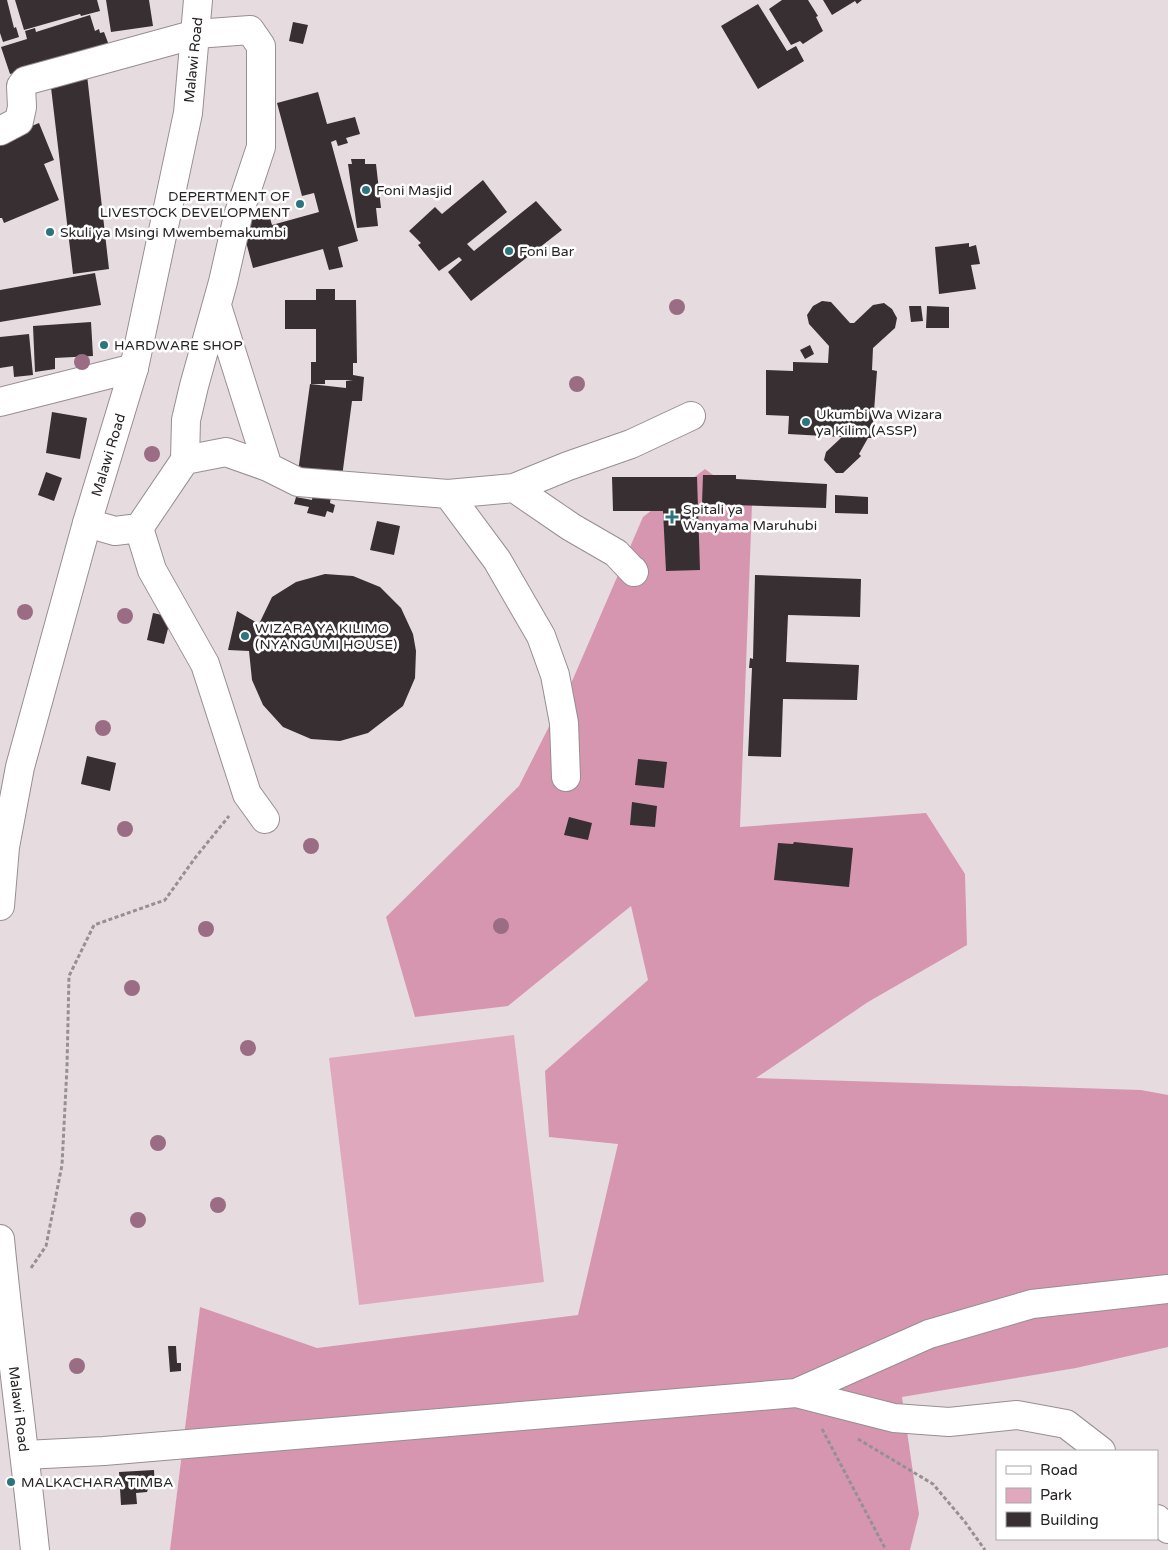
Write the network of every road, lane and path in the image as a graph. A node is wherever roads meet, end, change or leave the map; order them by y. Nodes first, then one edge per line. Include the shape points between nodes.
1 (198, 0) edge
2 (196, 34) junction
3 (0, 131) edge
4 (217, 306) junction
5 (134, 368) junction
6 (0, 402) edge
7 (691, 416) dead end
8 (185, 460) junction
9 (268, 467) junction
10 (514, 488) junction
11 (448, 494) junction
12 (87, 523) junction
13 (138, 528) junction
14 (633, 570) dead end
15 (566, 777) dead end
16 (246, 794) junction
17 (265, 819) dead end
18 (0, 906) edge
19 (0, 1239) edge
20 (1168, 1289) edge
21 (6, 1307) junction
22 (796, 1393) junction
23 (856, 1438) dead end
24 (1100, 1450) edge
25 (25, 1454) junction
26 (1158, 1520) edge
27 (1168, 1529) edge
28 (35, 1550) edge
29 (886, 1550) edge
30 (985, 1550) edge

1 - 2 main road, Malawi Road
2 - 3 main road via 25,81 21,86 19,121
2 - 4 main road via 250,30 261,46 261,147 238,216
2 - 5 main road, Malawi Road via 188,113
4 - 8 main road via 186,420
4 - 9 main road
5 - 6 main road
5 - 12 main road, Malawi Road
7 - 10 main road via 632,444
8 - 9 main road via 226,452
8 - 13 main road
9 - 11 main road via 298,482
10 - 11 main road
10 - 14 main road via 616,553
11 - 15 main road via 497,560 541,636 554,675 564,724
12 - 13 main road via 115,531
12 - 18 main road, Malawi Road via 20,767 5,847
13 - 16 main road via 152,570 205,664
16 - 17 main road
16 - 21 path via 165,900 94,925 69,976 62,1165 46,1246
19 - 21 main road, Malawi Road
20 - 22 main road via 1032,1304 929,1334
21 - 25 main road, Malawi Road
22 - 24 main road via 894,1418 949,1422 1017,1416 1066,1424
22 - 25 main road via 104,1451
22 - 29 path via 813,1412
23 - 30 path via 933,1484
25 - 28 main road, Malawi Road
26 - 27 main road

